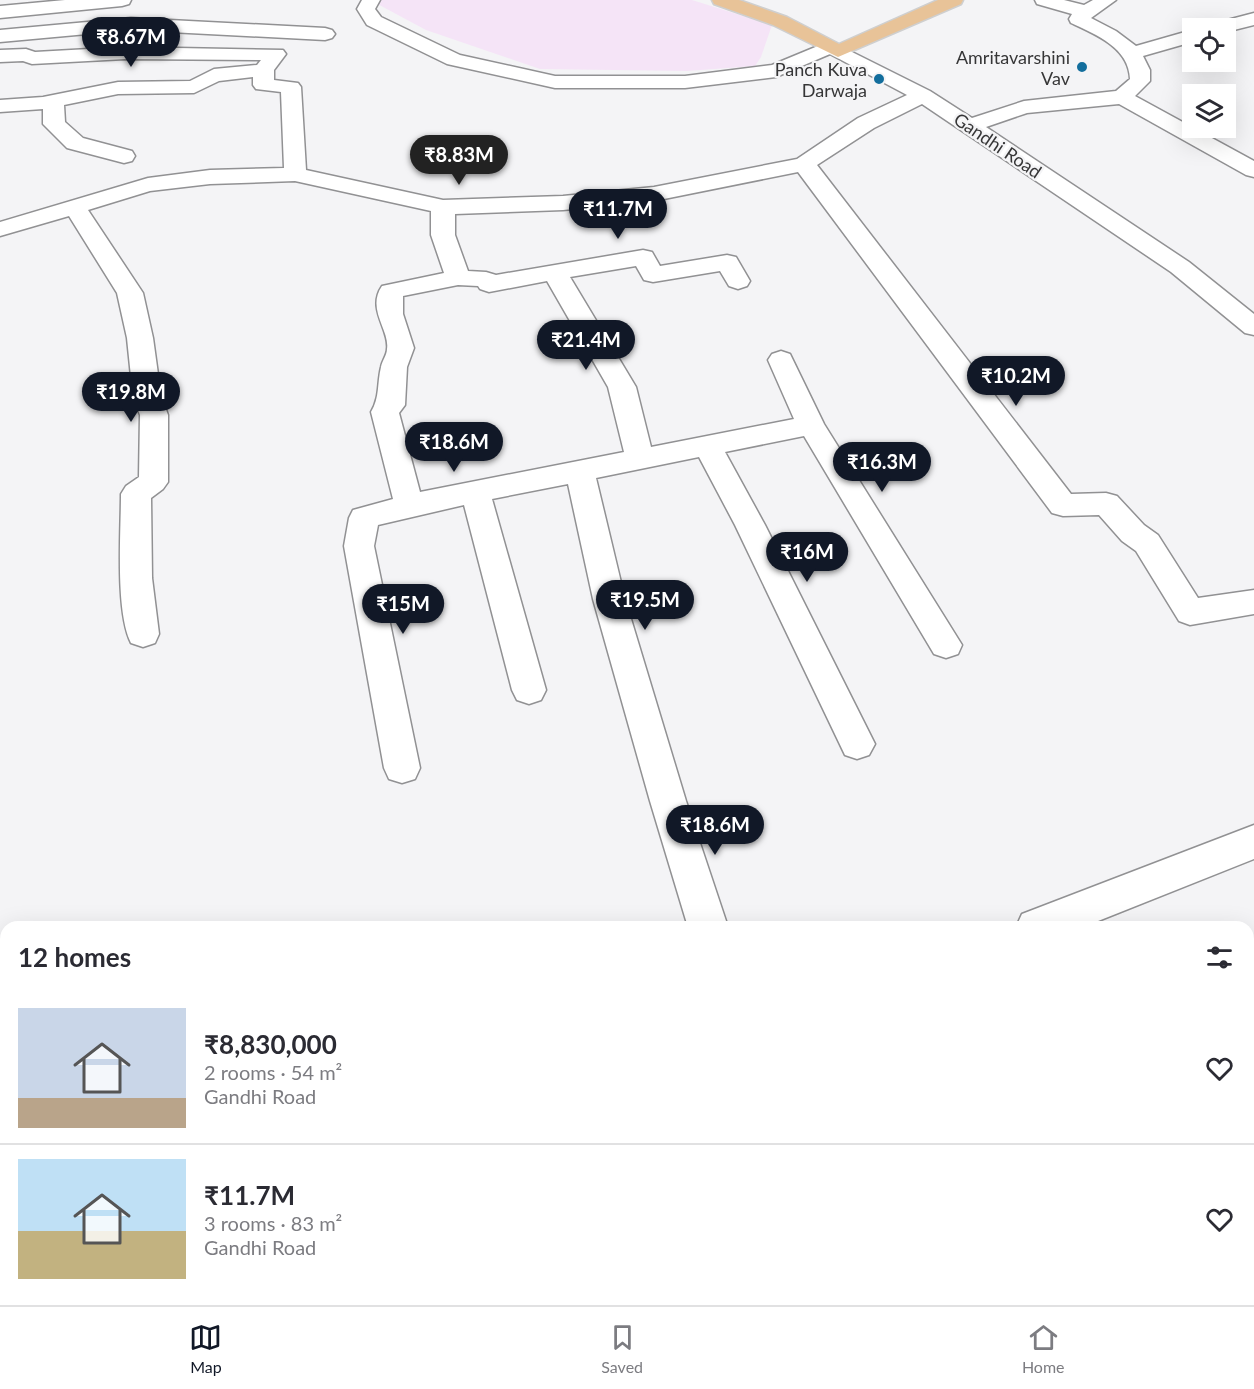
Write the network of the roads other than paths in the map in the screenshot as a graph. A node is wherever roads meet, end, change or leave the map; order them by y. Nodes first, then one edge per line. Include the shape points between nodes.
1 (122, 0) edge
2 (371, 0) edge
3 (721, 0) edge
4 (919, 0) edge
5 (954, 0) edge
6 (1044, 0) edge
7 (1107, 0) edge
8 (0, 12) edge
9 (1086, 12) junction
10 (1254, 19) edge
11 (1236, 24) edge
12 (325, 34) dead end
13 (0, 36) edge
14 (1182, 39) edge
15 (830, 46) junction
16 (1130, 54) junction
17 (0, 56) edge
18 (264, 70) junction
19 (923, 95) junction
20 (1122, 97) junction
21 (53, 100) junction
22 (0, 106) edge
23 (969, 126) junction
24 (124, 156) dead end
25 (804, 164) junction
26 (1254, 171) edge
27 (295, 174) junction
28 (75, 207) junction
29 (442, 207) junction
30 (0, 229) edge
31 (555, 273) junction
32 (458, 279) junction
33 (738, 281) dead end
34 (1254, 327) edge
35 (781, 360) dead end
36 (811, 425) junction
37 (708, 447) junction
38 (640, 459) junction
39 (580, 471) junction
40 (475, 492) junction
41 (409, 505) junction
42 (1254, 602) edge
43 (143, 634) dead end
44 (946, 645) dead end
45 (529, 690) dead end
46 (857, 744) dead end
47 (402, 768) dead end
48 (1254, 842) edge
49 (706, 921) edge
50 (1051, 921) edge

1 - 8 street
2 - 15 street via 366,9 374,21 454,60 555,82 685,82 776,71
3 - 15 main road, Gandhi Road via 780,21
4 - 15 main road
5 - 15 main road
6 - 9 street
7 - 9 street
9 - 16 street via 1078,19 1110,35
10 - 11 street
12 - 13 street via 131,24
14 - 16 street
15 - 19 street, Gandhi Road
16 - 20 street via 1142,73 1140,81
17 - 18 street via 276,54
18 - 21 street via 214,75 194,87 118,88
18 - 27 street via 262,85 291,87
19 - 23 street, Gandhi Road
19 - 25 street via 866,123
20 - 23 street via 1024,107
20 - 26 street
21 - 22 street
21 - 24 street via 54,124 75,143
23 - 34 street, Gandhi Road via 1180,267
25 - 29 street via 654,194 563,203
25 - 42 street via 1063,505 1106,504 1147,543 1190,612
27 - 28 street via 210,177 148,185
27 - 29 street
28 - 30 street
28 - 43 street via 130,293 147,396 154,415 153,482 136,494 136,578
29 - 32 street via 443,235
31 - 32 street via 489,284 486,279
31 - 33 street via 644,257 653,275 727,262
31 - 38 street via 622,387
32 - 41 street via 391,291 390,314 400,348 391,405 386,412
35 - 36 street
36 - 37 street
36 - 44 street
37 - 38 street
37 - 46 street
38 - 39 street
39 - 40 street
39 - 49 street via 609,599
40 - 41 street
40 - 45 street
41 - 47 street via 364,518 359,546
48 - 50 street

